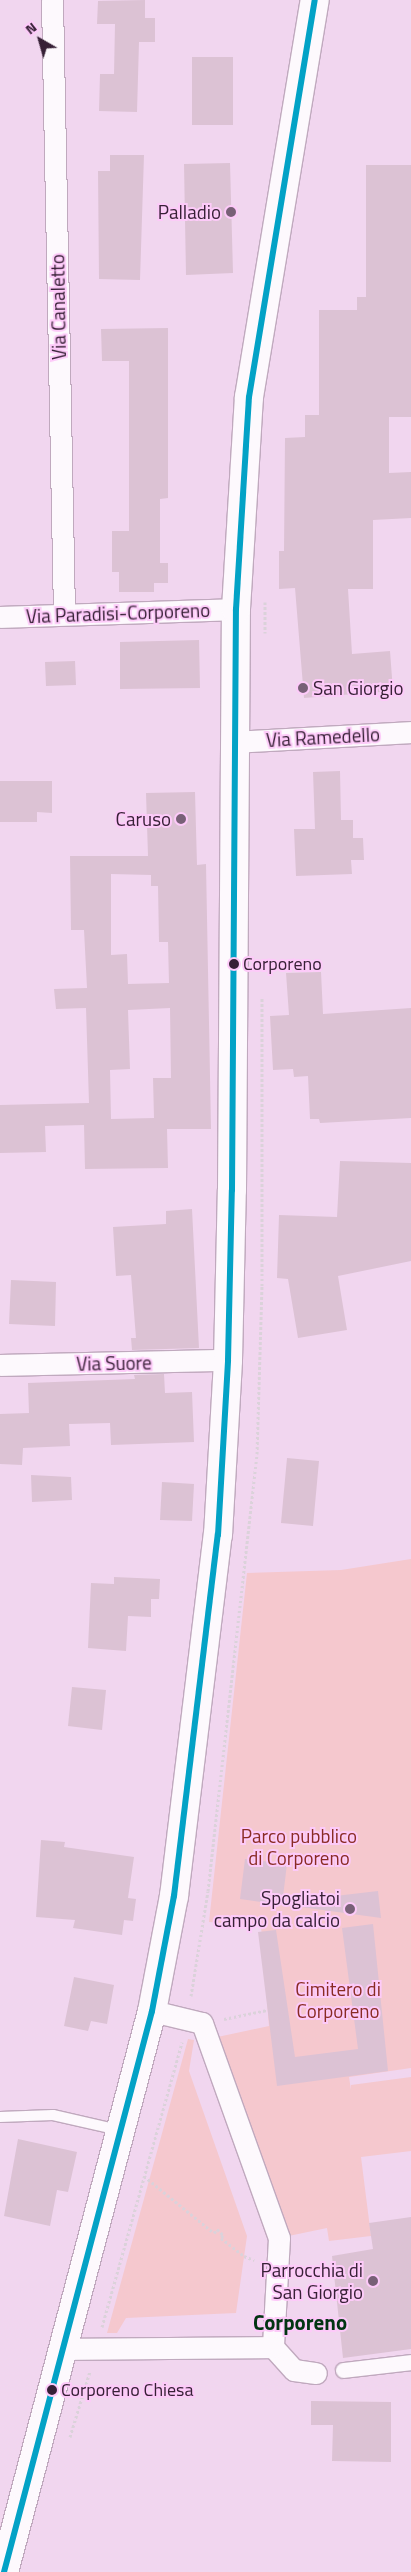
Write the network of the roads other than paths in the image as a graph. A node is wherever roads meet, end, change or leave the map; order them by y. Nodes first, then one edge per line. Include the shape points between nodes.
1 (52, 0) edge
2 (315, 0) edge
3 (236, 608) junction
4 (64, 614) junction
5 (0, 617) edge
6 (411, 732) edge
7 (234, 742) junction
8 (228, 1360) junction
9 (0, 1365) edge
10 (152, 2011) junction
11 (0, 2117) edge
12 (122, 2131) junction
13 (273, 2347) junction
14 (64, 2348) junction
15 (411, 2362) edge
16 (343, 2370) dead end
17 (316, 2373) dead end
18 (4, 2572) edge

1 - 4 street, Via Canaletto
2 - 3 main road via 248,397
3 - 4 street, Via Paradisi-Corporeno
3 - 7 main road
4 - 5 street, Via Paradisi-Corporeno
6 - 7 street, Via Ramedello
7 - 8 main road
8 - 9 street, Via Suore
8 - 10 main road via 217,1545 174,1896
10 - 12 main road
10 - 13 street via 202,2024 279,2238
11 - 12 lane via 53,2115
12 - 14 main road
13 - 14 street
13 - 17 street via 294,2370
14 - 18 main road
15 - 16 street

